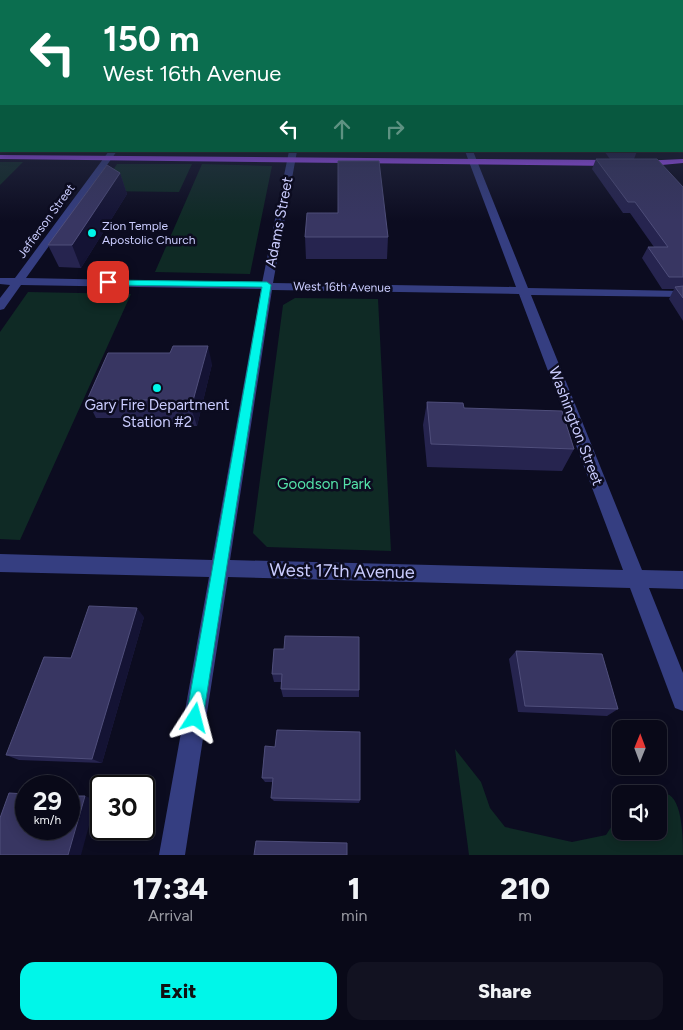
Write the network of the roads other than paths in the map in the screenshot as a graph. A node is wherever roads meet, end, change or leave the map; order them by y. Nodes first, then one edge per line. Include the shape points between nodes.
1 (469, 152) edge
2 (666, 152) edge
3 (110, 154) edge
4 (292, 155) edge
5 (0, 157) edge
6 (679, 161) edge
7 (474, 162) junction
8 (683, 169) edge
9 (0, 281) edge
10 (18, 281) junction
11 (267, 285) junction
12 (524, 291) junction
13 (683, 294) edge
14 (0, 306) edge
15 (0, 563) edge
16 (220, 568) junction
17 (636, 579) junction
18 (683, 580) edge
19 (683, 700) edge
20 (172, 855) edge

1 - 7 street, Washington Street
2 - 6 main road
3 - 4 main road
3 - 5 main road
3 - 10 street, Jefferson Street
4 - 7 main road
4 - 11 street, Adams Street
6 - 7 main road via 644,164
6 - 8 main road
7 - 12 street, Washington Street
9 - 10 street, West 16th Avenue
10 - 11 street, West 16th Avenue
10 - 14 street, Jefferson Street
11 - 12 street, West 16th Avenue
11 - 16 street, Adams Street
12 - 13 street, West 16th Avenue
12 - 17 street, Washington Street
15 - 16 street, West 17th Avenue
16 - 17 street, West 17th Avenue
16 - 20 street, Adams Street
17 - 18 street, West 17th Avenue
17 - 19 street, Washington Street

